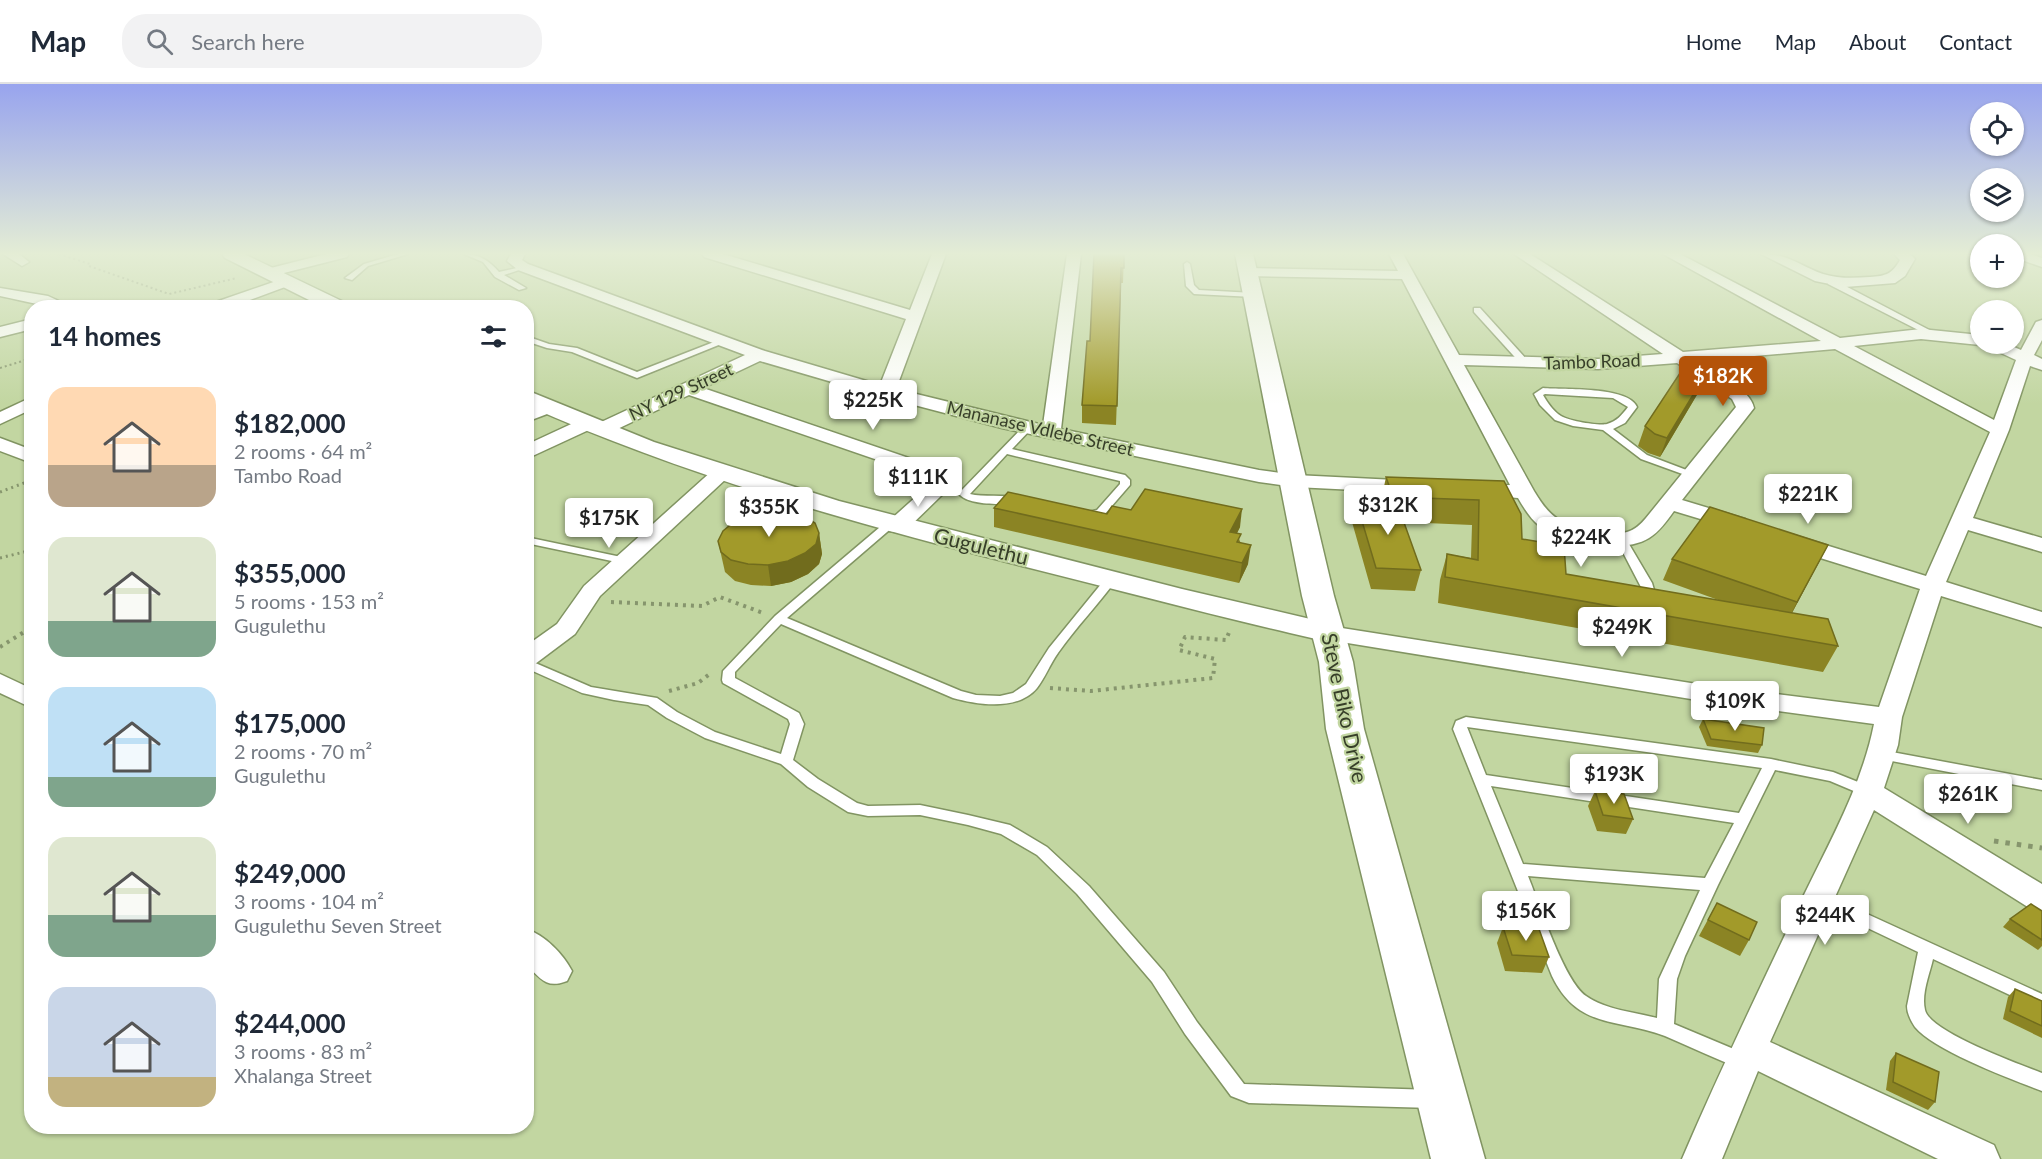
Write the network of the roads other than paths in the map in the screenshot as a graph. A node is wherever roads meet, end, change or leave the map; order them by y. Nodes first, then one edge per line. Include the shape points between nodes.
1 (629, 304) edge
2 (873, 304) edge
3 (920, 304) edge
4 (1068, 304) edge
5 (1256, 304) edge
6 (1424, 304) edge
7 (1598, 304) edge
8 (1763, 304) edge
9 (1875, 304) edge
10 (1477, 310) dead end
11 (915, 317) junction
12 (2042, 325) edge
13 (24, 326) edge
14 (0, 332) edge
15 (1931, 333) junction
16 (1970, 339) edge
17 (534, 341) edge
18 (722, 342) junction
19 (1837, 344) junction
20 (2018, 354) edge
21 (759, 355) junction
22 (2025, 357) junction
23 (1681, 358) junction
24 (1454, 360) junction
25 (1525, 363) junction
26 (2042, 365) edge
27 (690, 389) junction
28 (886, 392) junction
29 (24, 405) edge
30 (534, 407) edge
31 (4, 413) edge
32 (596, 426) junction
33 (1028, 428) junction
34 (1606, 428) junction
35 (2000, 430) junction
36 (1051, 433) junction
37 (0, 444) edge
38 (534, 450) edge
39 (1006, 451) junction
40 (24, 454) edge
41 (720, 474) junction
42 (1692, 474) junction
43 (1295, 482) junction
44 (1524, 492) junction
45 (1028, 501) edge
46 (1670, 503) junction
47 (1079, 513) edge
48 (1962, 522) junction
49 (893, 525) junction
50 (1753, 529) edge
51 (1775, 536) edge
52 (1621, 539) junction
53 (534, 542) edge
54 (2042, 545) edge
55 (626, 561) junction
56 (1110, 580) junction
57 (1933, 586) junction
58 (1629, 597) edge
59 (779, 620) junction
60 (2042, 620) edge
61 (1318, 630) junction
62 (534, 652) edge
63 (534, 667) edge
64 (0, 682) edge
65 (24, 696) edge
66 (1889, 717) junction
67 (1881, 755) junction
68 (786, 761) junction
69 (1771, 764) junction
70 (1481, 779) junction
71 (2042, 784) edge
72 (1868, 792) junction
73 (1743, 819) junction
74 (1516, 869) junction
75 (1710, 885) junction
76 (1819, 898) junction
77 (2042, 900) edge
78 (534, 950) edge
79 (1927, 950) junction
80 (555, 971) dead end
81 (2042, 1002) edge
82 (1665, 1028) junction
83 (1746, 1055) junction
84 (2042, 1082) edge
85 (1443, 1099) junction
86 (1458, 1159) edge
87 (1702, 1159) edge
88 (1980, 1159) edge

1 - 18 street, Mananase Vdlebe Street
2 - 11 street
3 - 11 street
4 - 36 street
5 - 43 main road, Steve Biko Drive
6 - 24 street
7 - 23 street
8 - 19 street
9 - 15 lane
10 - 25 lane
11 - 28 street
12 - 22 street
13 - 14 street
15 - 16 street, Tambo Road
15 - 19 street, Tambo Road
17 - 18 lane via 574,350 637,375
18 - 21 street, Mananase Vdlebe Street
19 - 23 street, Tambo Road
19 - 35 street
20 - 22 street
21 - 27 street, NY 129 Street
21 - 28 street, Mananase Vdlebe Street
22 - 26 street
22 - 35 street
23 - 25 street, Tambo Road via 1598,364
23 - 42 street via 1738,395 1745,404
24 - 25 street, Tambo Road
24 - 44 street
27 - 32 street, NY 129 Street
27 - 49 street via 937,474 942,480 937,489
28 - 33 street, Mananase Vdlebe Street
29 - 31 street
30 - 32 street, Gugulethu
32 - 38 street, NY 129 Street
32 - 41 street, Gugulethu
33 - 36 street, Mananase Vdlebe Street
33 - 39 lane
34 - 34 lane via 1558,418 1538,394 1543,391 1615,395 1632,404 1622,421
34 - 42 lane via 1636,453
35 - 48 street
36 - 43 street, Mananase Vdlebe Street
37 - 40 street
39 - 45 lane via 964,495 985,500
39 - 47 lane via 1125,480 1125,485 1100,513
41 - 49 street, Gugulethu
41 - 55 street
42 - 46 street
43 - 44 street, Mananase Vdlebe Street
43 - 61 main road, Steve Biko Drive via 1318,596
44 - 52 street via 1538,513 1561,530
46 - 50 street
46 - 52 street via 1642,534
48 - 54 street
48 - 57 street
49 - 56 street, Gugulethu
49 - 59 lane
51 - 57 street
52 - 58 lane via 1648,590 1642,596
53 - 55 lane
55 - 62 street via 592,591 566,629
56 - 59 lane via 1053,651 1031,687 1000,700 958,694
56 - 61 street, Gugulethu
57 - 60 street
57 - 66 street
59 - 68 lane via 729,671 729,680 797,720
61 - 66 street via 1697,692
61 - 85 main road, Steve Biko Drive
63 - 68 lane via 587,690 652,701 710,735
64 - 65 street
66 - 67 street
67 - 71 lane
67 - 72 street
68 - 85 lane via 853,808 920,810 968,820 1005,829 1042,851 1132,945 1238,1090 1249,1094
69 - 70 lane via 1466,722 1460,729
69 - 72 lane via 1833,777
69 - 73 lane
70 - 73 lane
70 - 74 lane
72 - 76 street
72 - 77 street
73 - 75 lane
74 - 75 lane
74 - 82 lane via 1560,976 1573,996 1591,1007
75 - 82 lane via 1668,979
76 - 79 lane
76 - 83 street
78 - 80 street
79 - 81 lane
79 - 84 lane via 1915,1007 1919,1021 1935,1035
82 - 83 lane
83 - 87 street
83 - 88 street
85 - 86 main road, Steve Biko Drive

